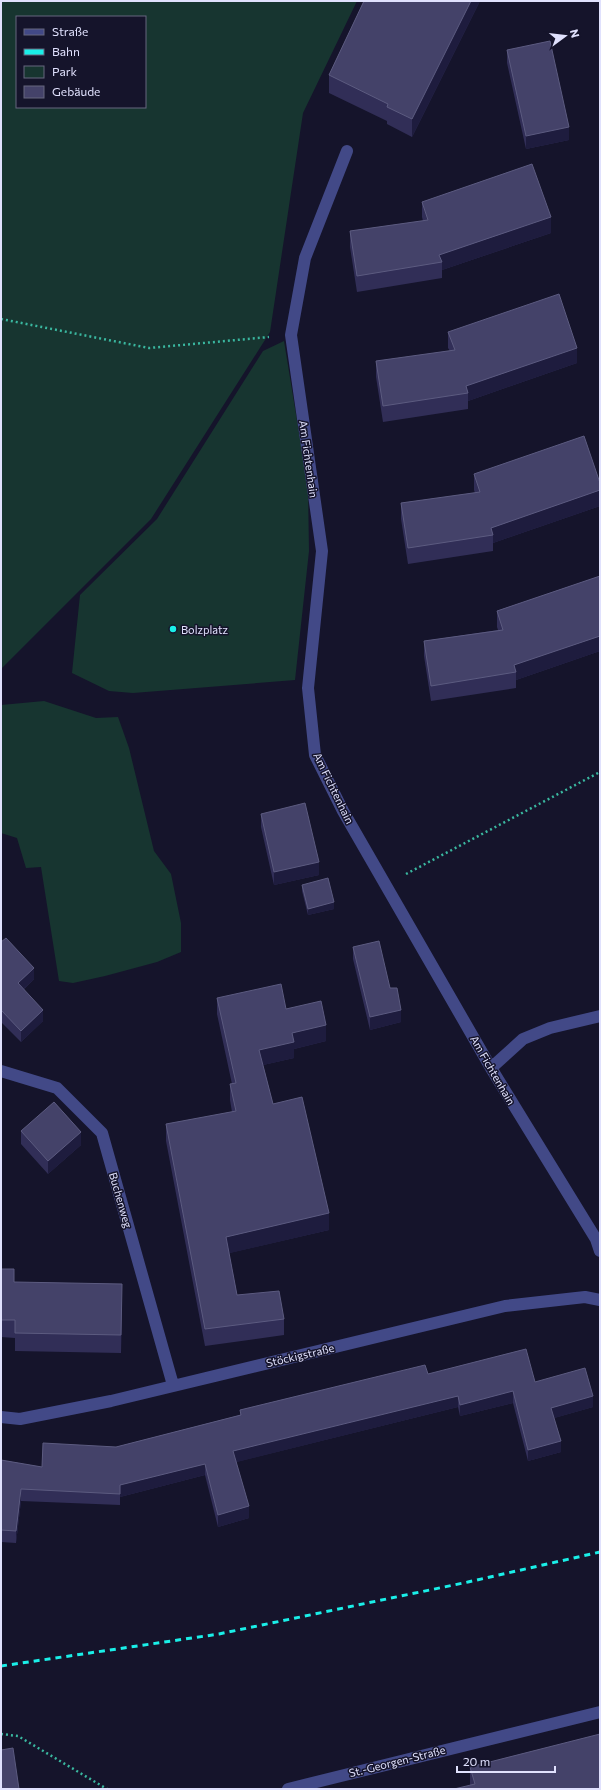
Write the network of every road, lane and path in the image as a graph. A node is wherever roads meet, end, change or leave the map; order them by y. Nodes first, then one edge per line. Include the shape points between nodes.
1 (347, 151) dead end
2 (1, 318) edge
3 (291, 335) junction
4 (600, 772) edge
5 (386, 884) junction
6 (600, 1016) edge
7 (491, 1068) junction
8 (1, 1071) edge
9 (600, 1251) edge
10 (600, 1300) edge
11 (173, 1385) junction
12 (1, 1417) edge
13 (600, 1712) edge
14 (1, 1734) edge
15 (108, 1789) edge
16 (288, 1789) edge

1 - 3 street, Am Fichtenhain via 305,258
2 - 3 path via 149,348
3 - 5 street, Am Fichtenhain via 322,552 308,688 315,755 343,811
4 - 5 path
5 - 7 street, Am Fichtenhain
6 - 7 street via 550,1028 524,1039
7 - 9 street, Am Fichtenhain via 596,1239
8 - 11 street, Buchenweg via 57,1088 102,1134
10 - 11 street, Stöckigstraße via 585,1297 505,1306
11 - 12 street, Stöckigstraße via 111,1401 20,1419
13 - 16 street, St.-Georgen-Straße
14 - 15 path via 18,1736

